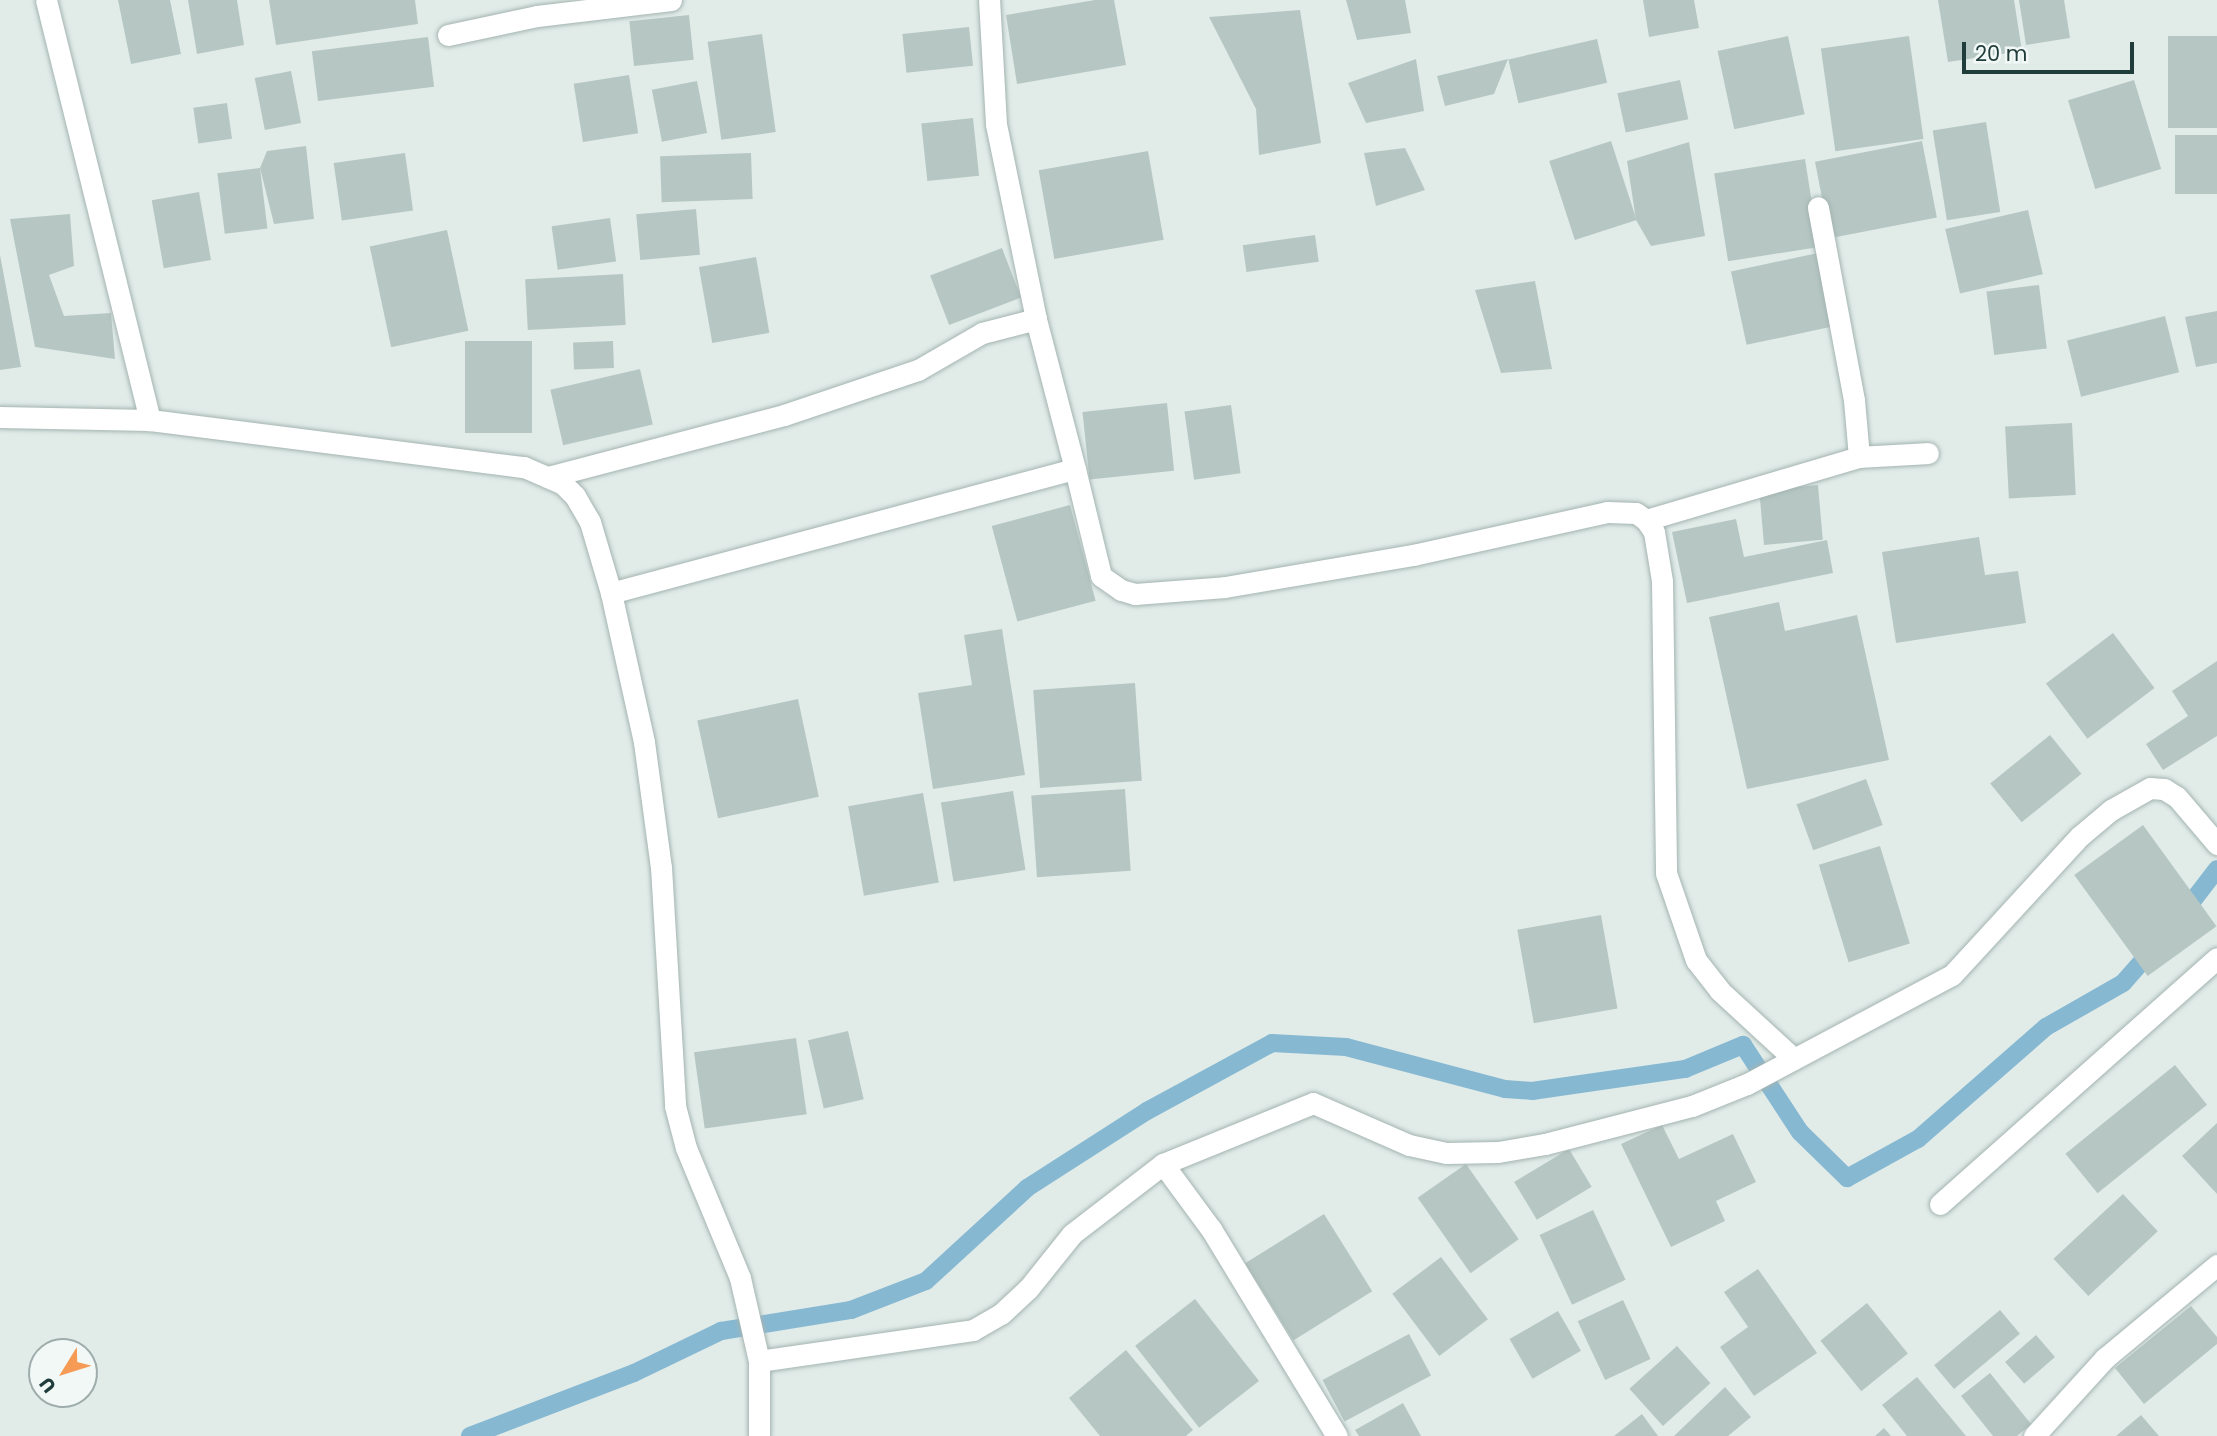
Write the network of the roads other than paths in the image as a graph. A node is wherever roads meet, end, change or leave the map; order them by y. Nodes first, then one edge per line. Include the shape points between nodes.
1 (46, 0) edge
2 (671, 0) edge
3 (989, 0) edge
4 (448, 35) dead end
5 (1818, 207) dead end
6 (1036, 319) junction
7 (0, 417) edge
8 (150, 420) junction
9 (1928, 453) dead end
10 (1859, 457) junction
11 (1075, 469) junction
12 (548, 477) junction
13 (1646, 520) junction
14 (611, 593) junction
15 (2217, 844) edge
16 (2217, 958) edge
17 (1794, 1059) junction
18 (1163, 1164) junction
19 (1940, 1204) dead end
20 (2217, 1265) edge
21 (760, 1361) junction
22 (759, 1436) edge
23 (1337, 1436) edge
24 (2034, 1436) edge

1 - 8 street
2 - 4 street via 537,16
3 - 6 street via 996,124
5 - 10 street via 1854,400
6 - 11 street
6 - 12 street via 982,333 918,370 784,415
7 - 8 street
8 - 12 street via 524,467
9 - 10 street
10 - 13 street
11 - 13 street via 1101,576 1135,594 1279,578 1607,512 1636,513
11 - 14 street
12 - 14 street via 575,496 590,522
13 - 17 street via 1654,532 1662,581 1665,873 1696,960 1720,991
14 - 21 street via 644,742 662,867 675,1106 686,1148 740,1278
15 - 17 street via 2177,797 2150,788 2111,810 2080,836 1952,975
16 - 19 street
17 - 18 street via 1692,1106 1498,1152 1446,1153 1409,1145 1313,1103
18 - 21 street via 1072,1234 1028,1289 973,1331
18 - 23 street via 1211,1228
20 - 24 street via 2105,1358
21 - 22 street

